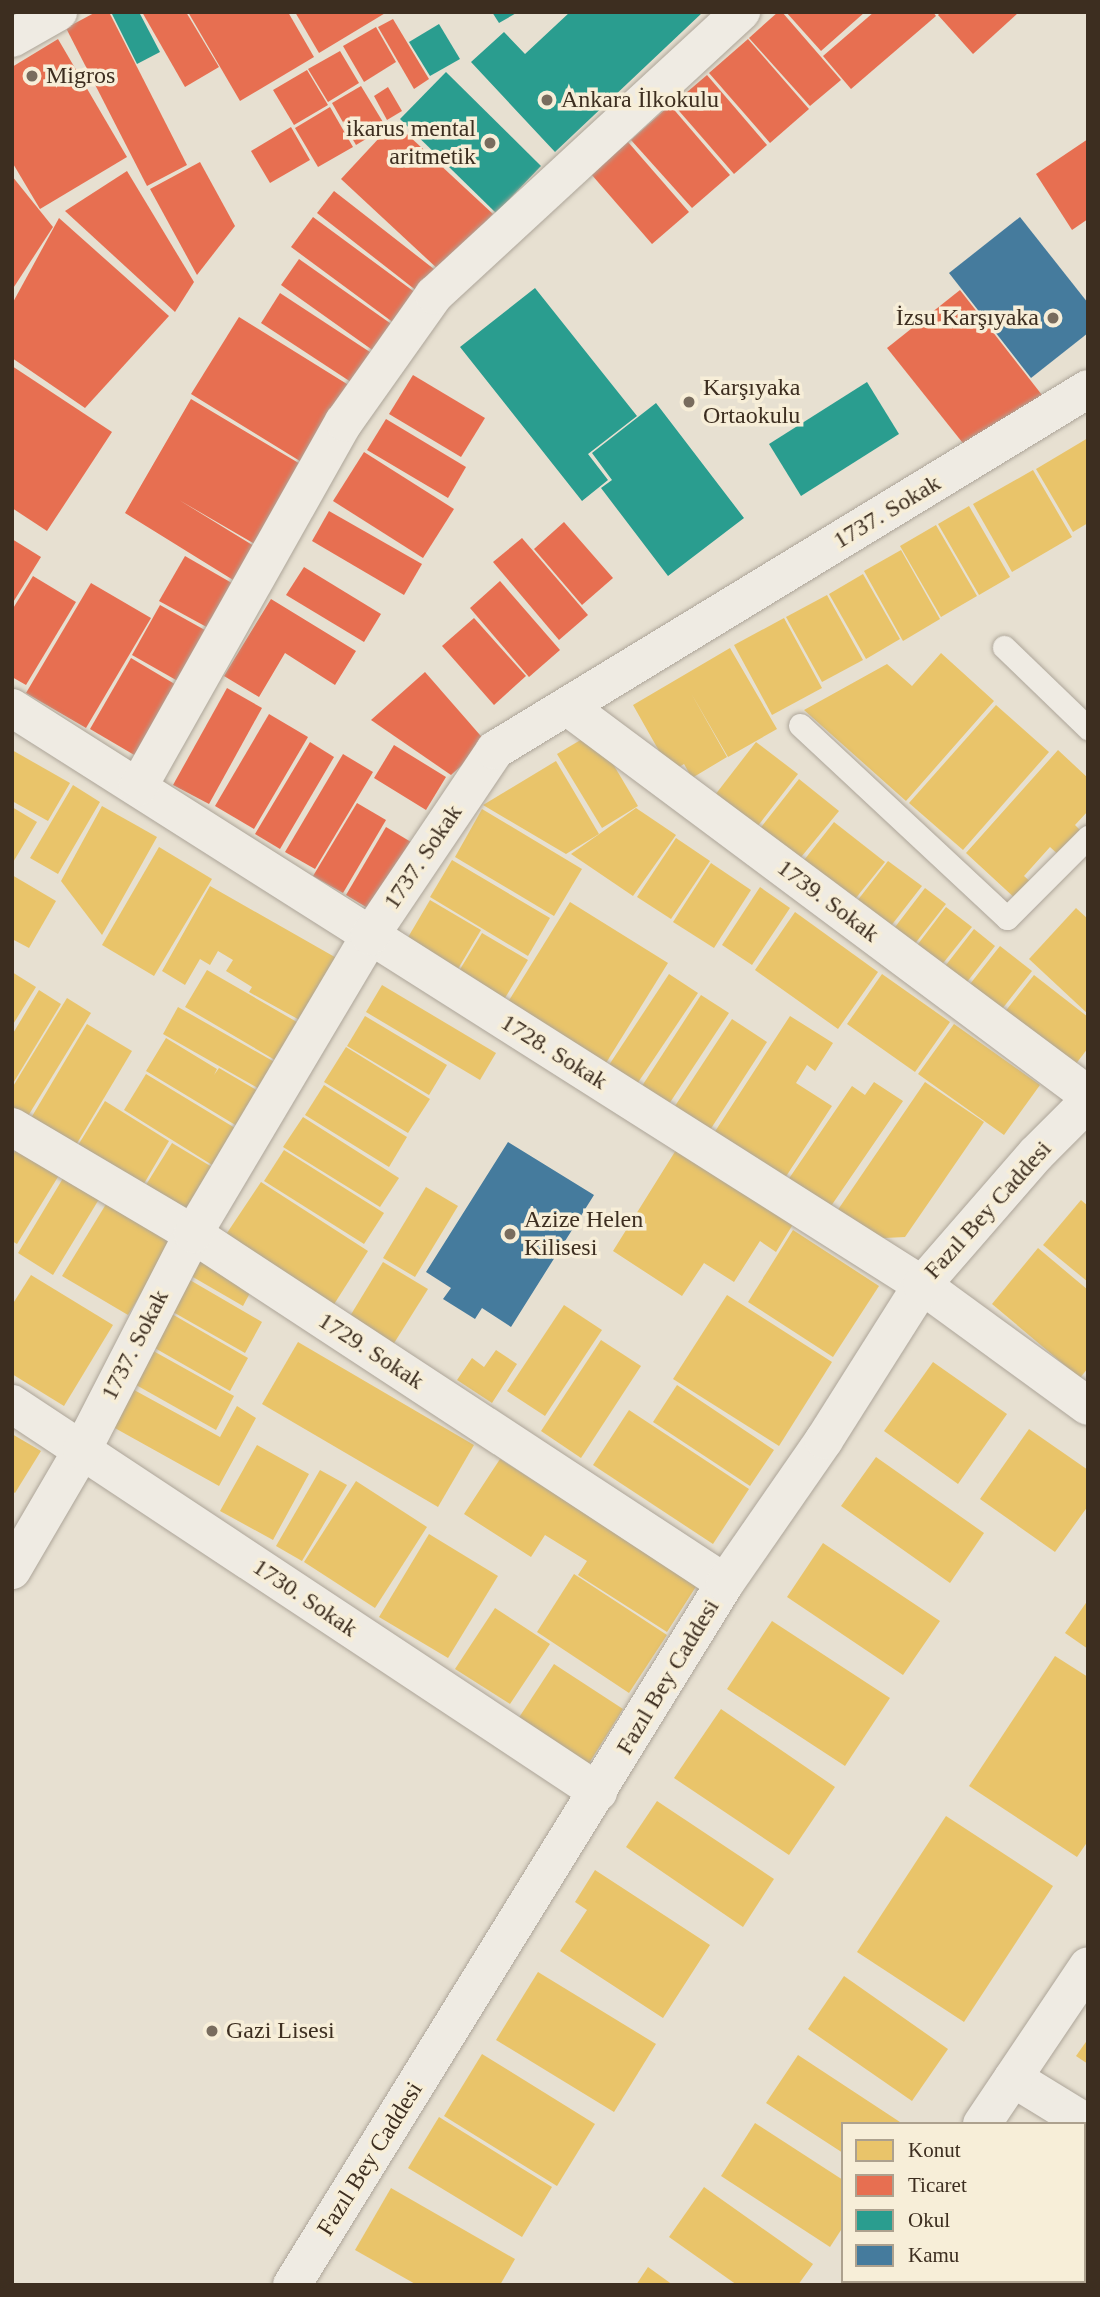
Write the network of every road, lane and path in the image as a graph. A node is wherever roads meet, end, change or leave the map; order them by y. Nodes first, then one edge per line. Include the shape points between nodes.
1 (58, 12) edge
2 (741, 12) edge
3 (12, 38) edge
4 (1088, 389) edge
5 (1003, 647) dead end
6 (568, 707) junction
7 (12, 708) edge
8 (800, 725) dead end
9 (1088, 728) edge
10 (138, 787) junction
11 (1088, 837) edge
12 (370, 936) junction
13 (1088, 1095) edge
14 (1088, 1102) edge
15 (12, 1127) edge
16 (193, 1234) junction
17 (922, 1284) junction
18 (12, 1404) edge
19 (1088, 1406) edge
20 (82, 1450) junction
21 (12, 1570) edge
22 (725, 1584) junction
23 (598, 1792) junction
24 (1088, 1966) edge
25 (1013, 2078) junction
26 (983, 2122) edge
27 (1085, 2122) edge
28 (292, 2285) edge

1 - 3 street
2 - 10 street via 434,295 344,422
4 - 6 street, 1737. Sokak
5 - 9 lane
6 - 12 street, 1737. Sokak via 495,750
6 - 13 street, 1739. Sokak
7 - 10 street, 1728. Sokak
8 - 11 lane via 1007,918
10 - 12 street, 1728. Sokak
12 - 16 street, 1737. Sokak
12 - 17 street, 1728. Sokak
14 - 17 street, Fazıl Bey Caddesi
15 - 16 street, 1729. Sokak
16 - 20 street, 1737. Sokak
16 - 22 street, 1729. Sokak
17 - 19 street, 1728. Sokak
17 - 22 street, Fazıl Bey Caddesi via 824,1440
18 - 20 street, 1730. Sokak
20 - 21 street, 1737. Sokak
20 - 23 street, 1730. Sokak
22 - 23 street, Fazıl Bey Caddesi
23 - 28 street, Fazıl Bey Caddesi
24 - 25 street
25 - 26 street
25 - 27 street

